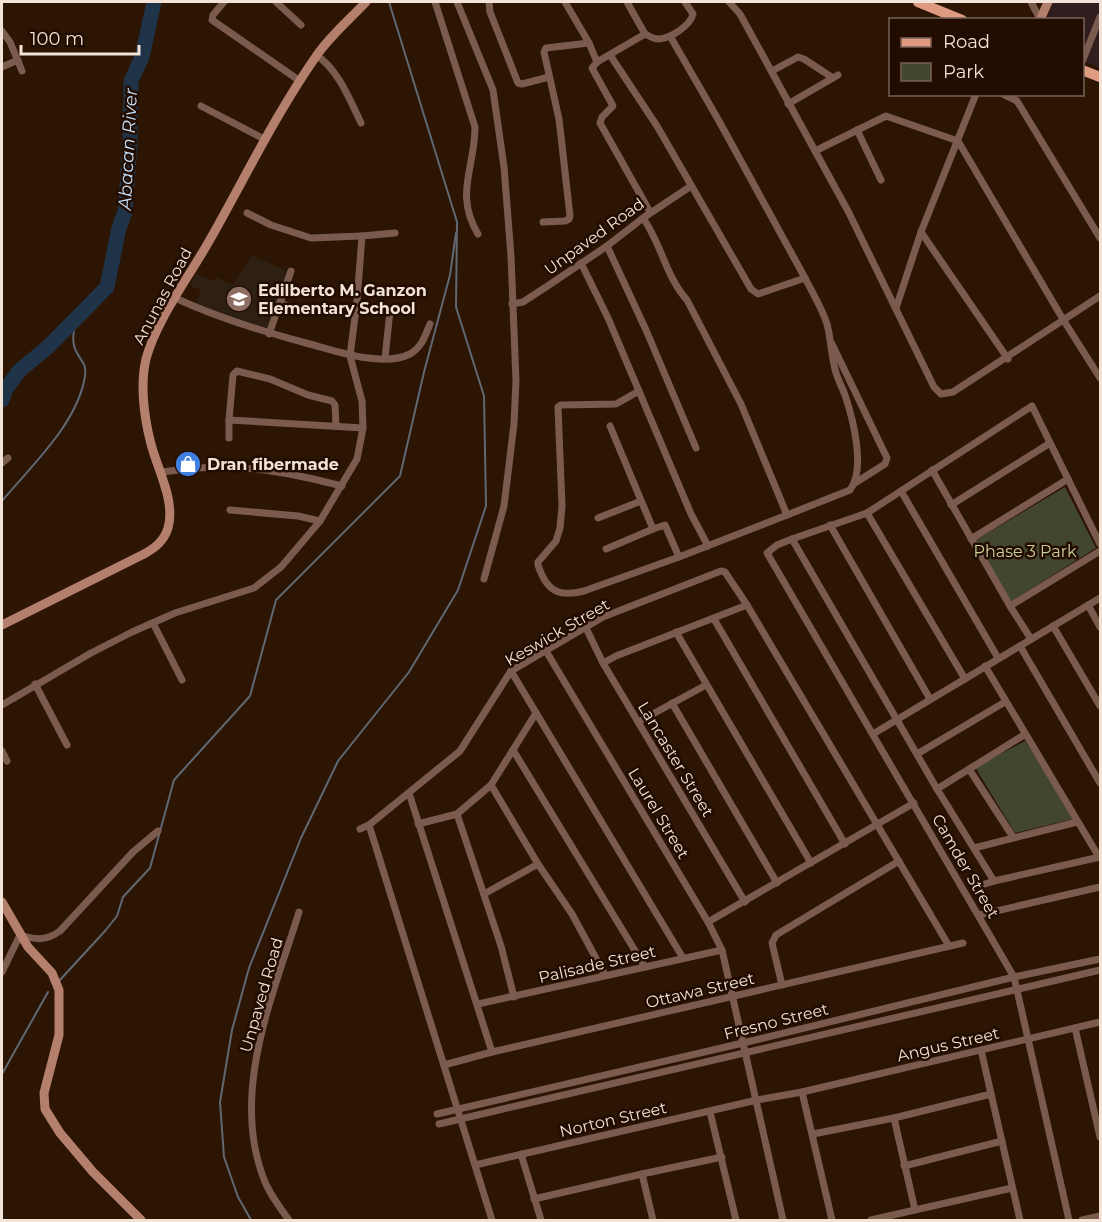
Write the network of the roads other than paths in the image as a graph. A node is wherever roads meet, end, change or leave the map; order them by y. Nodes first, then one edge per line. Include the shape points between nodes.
1 (224, 2) edge
2 (276, 2) edge
3 (366, 2) edge
4 (435, 2) edge
5 (457, 2) edge
6 (489, 2) edge
7 (565, 2) edge
8 (627, 2) edge
9 (685, 2) edge
10 (729, 2) edge
11 (918, 2) edge
12 (1031, 2) edge
13 (1101, 17) edge
14 (957, 18) edge
15 (1039, 18) edge
16 (301, 25) dead end
17 (2, 31) edge
18 (645, 34) junction
19 (670, 36) junction
20 (589, 43) junction
21 (318, 54) junction
22 (610, 55) junction
23 (18, 60) junction
24 (1084, 60) edge
25 (597, 62) junction
26 (2, 67) edge
27 (1084, 70) edge
28 (22, 71) dead end
29 (772, 71) junction
30 (549, 77) junction
31 (1101, 78) edge
32 (300, 81) junction
33 (975, 96) edge
34 (1007, 96) edge
35 (788, 104) junction
36 (201, 106) dead end
37 (361, 123) dead end
38 (857, 130) junction
39 (264, 139) junction
40 (958, 141) junction
41 (815, 151) junction
42 (881, 180) dead end
43 (691, 186) junction
44 (651, 212) junction
45 (247, 213) dead end
46 (643, 218) junction
47 (543, 222) dead end
48 (921, 232) junction
49 (395, 233) dead end
50 (478, 234) dead end
51 (362, 236) junction
52 (1101, 238) edge
53 (607, 246) junction
54 (581, 263) junction
55 (291, 271) dead end
56 (805, 278) junction
57 (1101, 296) edge
58 (175, 298) junction
59 (280, 303) junction
60 (512, 304) junction
61 (896, 308) junction
62 (390, 311) dead end
63 (306, 312) dead end
64 (1064, 321) junction
65 (430, 324) dead end
66 (269, 334) junction
67 (830, 340) junction
68 (350, 356) junction
69 (385, 358) junction
70 (1008, 359) junction
71 (1101, 378) edge
72 (639, 391) junction
73 (229, 420) junction
74 (336, 426) junction
75 (610, 426) dead end
76 (363, 428) junction
77 (229, 438) dead end
78 (1050, 443) junction
79 (696, 447) dead end
80 (8, 458) dead end
81 (2, 463) edge
82 (932, 470) junction
83 (160, 472) junction
84 (1068, 479) junction
85 (855, 483) junction
86 (342, 486) junction
87 (901, 491) junction
88 (640, 501) junction
89 (951, 505) junction
90 (230, 510) dead end
91 (867, 513) junction
92 (787, 515) junction
93 (597, 518) dead end
94 (320, 521) junction
95 (830, 525) junction
96 (653, 529) junction
97 (792, 539) junction
98 (971, 539) junction
99 (1101, 544) edge
100 (708, 546) junction
101 (606, 549) dead end
102 (1101, 551) edge
103 (679, 557) junction
104 (484, 579) dead end
105 (1101, 598) edge
106 (747, 605) junction
107 (1088, 605) junction
108 (1010, 606) junction
109 (714, 619) junction
110 (153, 623) junction
111 (2, 625) edge
112 (1053, 626) junction
113 (1101, 627) edge
114 (586, 628) junction
115 (676, 632) junction
116 (1031, 639) junction
117 (1020, 646) junction
118 (546, 651) junction
119 (998, 658) junction
120 (603, 663) junction
121 (985, 666) junction
122 (511, 671) junction
123 (965, 679) junction
124 (182, 680) dead end
125 (35, 684) junction
126 (706, 686) junction
127 (930, 699) junction
128 (1005, 702) junction
129 (672, 703) junction
130 (2, 705) edge
131 (1101, 706) edge
132 (536, 713) junction
133 (897, 718) junction
134 (638, 722) junction
135 (873, 734) junction
136 (1024, 735) junction
137 (67, 745) dead end
138 (513, 750) junction
139 (2, 751) edge
140 (917, 754) junction
141 (6, 761) dead end
142 (969, 769) junction
143 (1101, 783) edge
144 (491, 785) junction
145 (937, 789) junction
146 (409, 792) junction
147 (914, 803) junction
148 (457, 814) junction
149 (1077, 822) junction
150 (418, 824) junction
151 (369, 825) junction
152 (877, 825) junction
153 (360, 830) dead end
154 (158, 831) dead end
155 (1013, 837) junction
156 (845, 844) junction
157 (974, 848) junction
158 (1100, 857) edge
159 (900, 861) junction
160 (811, 863) junction
161 (538, 864) junction
162 (994, 881) junction
163 (777, 883) junction
164 (985, 884) dead end
165 (1101, 887) edge
166 (484, 894) junction
167 (2, 902) edge
168 (745, 902) junction
169 (299, 912) dead end
170 (979, 915) junction
171 (708, 922) junction
172 (20, 934) junction
173 (963, 944) dead end
174 (949, 946) junction
175 (722, 950) junction
176 (683, 958) junction
177 (1101, 959) edge
178 (645, 967) junction
179 (1101, 970) edge
180 (2, 972) edge
181 (605, 975) junction
182 (1014, 977) junction
183 (782, 985) junction
184 (1016, 989) junction
185 (732, 996) junction
186 (514, 997) junction
187 (478, 1004) junction
188 (1101, 1022) edge
189 (1075, 1028) junction
190 (1027, 1039) junction
191 (743, 1043) junction
192 (981, 1050) junction
193 (745, 1051) junction
194 (492, 1052) junction
195 (444, 1065) junction
196 (802, 1092) junction
197 (992, 1094) junction
198 (757, 1100) junction
199 (458, 1108) junction
200 (710, 1112) junction
201 (436, 1114) dead end
202 (461, 1118) junction
203 (894, 1118) junction
204 (439, 1124) dead end
205 (813, 1134) junction
206 (1101, 1137) edge
207 (1002, 1141) junction
208 (521, 1154) junction
209 (722, 1158) junction
210 (475, 1165) junction
211 (904, 1166) junction
212 (642, 1174) junction
213 (1012, 1188) junction
214 (534, 1199) junction
215 (915, 1210) junction
216 (1101, 1215) edge
217 (652, 1220) edge
218 (141, 1221) edge
219 (289, 1221) edge
220 (492, 1221) edge
221 (541, 1221) edge
222 (736, 1221) edge
223 (783, 1221) edge
224 (832, 1221) edge
225 (871, 1221) edge
226 (1020, 1221) edge
227 (1069, 1221) edge
228 (1083, 1221) edge

1 - 32 street via 212,21
2 - 16 street
3 - 21 street, Anunas Road
4 - 50 street via 475,127 465,203
5 - 60 street via 493,90 504,168
6 - 30 street via 516,80 522,84
7 - 20 street
8 - 18 street
9 - 19 street via 692,18
10 - 29 street
11 - 14 main road
12 - 15 street
13 - 24 street
17 - 23 street
18 - 19 street via 660,39
18 - 22 street
19 - 56 street
20 - 25 street
20 - 30 street via 546,48 543,52
21 - 32 street, Anunas Road
21 - 37 street
22 - 25 street
22 - 43 street
23 - 26 street
23 - 28 street
25 - 44 street via 593,71 613,106 600,123
27 - 31 main road
29 - 35 street
29 - 35 street via 798,57 835,76
30 - 47 street via 559,119 570,216 565,221
32 - 39 street, Anunas Road
33 - 40 street
34 - 52 street via 1017,101
35 - 41 street
36 - 39 street
38 - 40 street via 886,116
38 - 41 street
38 - 42 street
39 - 58 street, Anunas Road
40 - 48 street
40 - 64 street
41 - 61 street
43 - 44 street, Unpaved Road
43 - 56 street via 751,289 758,294
44 - 46 street, Unpaved Road
45 - 51 street via 310,238
46 - 53 street, Unpaved Road
46 - 92 street via 741,404
48 - 61 street
48 - 70 street
49 - 51 street
51 - 68 street
53 - 54 street, Unpaved Road
53 - 79 street
54 - 60 street, Unpaved Road via 523,302
54 - 72 street
55 - 59 street
56 - 67 street via 822,312
57 - 64 street
58 - 66 street
58 - 83 street, Anunas Road via 148,351 144,371 146,418
59 - 63 street
59 - 66 street
60 - 104 street via 514,424 504,506
61 - 70 street via 941,394 953,393
62 - 69 street
64 - 70 street
64 - 71 street
65 - 69 street via 415,350 408,355
66 - 68 street
67 - 85 street via 855,440
67 - 85 street via 887,458 885,464
68 - 69 street
68 - 76 street via 362,400
72 - 100 street via 686,504
72 - 103 street via 616,404 558,407 561,528 538,562 539,568 555,591 569,594
73 - 74 street
73 - 74 street via 233,375 237,371 332,401
73 - 77 street
74 - 76 street
75 - 88 street
76 - 86 street via 357,459
78 - 82 street via 1032,406
78 - 84 street
78 - 89 street
80 - 81 street
82 - 87 street
82 - 89 street
83 - 86 street via 242,468
83 - 111 street, Anunas Road via 169,520 166,534 157,546
84 - 98 street
84 - 99 street
85 - 92 street via 850,490
86 - 94 street
87 - 91 street
87 - 119 street
88 - 93 street
88 - 96 street
89 - 98 street
90 - 94 street
91 - 95 street
91 - 123 street
92 - 100 street
94 - 110 street via 281,567 254,588
95 - 97 street
95 - 127 street
96 - 101 street
96 - 103 street via 665,525
97 - 133 street
97 - 135 street, Camder Street via 767,553
98 - 108 street
100 - 103 street
102 - 108 street
105 - 107 street
106 - 109 street
106 - 114 street, Keswick Street via 728,575 721,571 603,617
106 - 152 street
107 - 112 street
107 - 113 street
108 - 116 street
109 - 115 street
109 - 156 street
110 - 124 street
110 - 125 street
112 - 116 street
112 - 131 street
114 - 118 street, Keswick Street
114 - 120 street, Lancaster Street
115 - 120 street
115 - 126 street
116 - 117 street
117 - 119 street
117 - 143 street
118 - 122 street, Keswick Street
118 - 171 street, Laurel Street
119 - 121 street
120 - 134 street, Lancaster Street
121 - 123 street
121 - 128 street
122 - 132 street
122 - 146 street, Keswick Street via 460,751
123 - 127 street
125 - 130 street
125 - 137 street
126 - 129 street
126 - 160 street
127 - 133 street
128 - 136 street
128 - 140 street
129 - 134 street
129 - 163 street
132 - 138 street
132 - 176 street
133 - 135 street
133 - 140 street
134 - 168 street, Lancaster Street
135 - 147 street, Camder Street
136 - 142 street
136 - 149 street
138 - 144 street
138 - 178 street
139 - 141 street
140 - 145 street
142 - 145 street
142 - 155 street
144 - 148 street
144 - 161 street
145 - 157 street
146 - 150 street
146 - 151 street, Keswick Street
147 - 152 street
147 - 170 street, Camder Street
148 - 150 street
148 - 166 street
149 - 155 street
149 - 158 street
150 - 187 street
151 - 153 street, Keswick Street
151 - 195 street
152 - 156 street
152 - 159 street
154 - 172 street via 133,852 60,931 42,940
155 - 157 street
156 - 160 street
157 - 162 street
158 - 162 street
159 - 174 street
159 - 183 street via 776,935 772,943
160 - 163 street
161 - 166 street
161 - 181 street via 572,914
162 - 164 street
163 - 168 street
165 - 170 street
166 - 186 street
167 - 172 street
168 - 171 street
169 - 219 street, Unpaved Road via 260,1040 252,1111 264,1181
170 - 182 street, Camder Street
171 - 175 street, Laurel Street
172 - 180 street
172 - 218 street via 52,973 59,990 59,1035 46,1085 45,1109 93,1172
173 - 174 street, Ottawa Street
174 - 183 street, Ottawa Street
175 - 176 street, Palisade Street
175 - 185 street, Laurel Street
176 - 178 street, Palisade Street
177 - 182 street, Fresno Street
178 - 181 street, Palisade Street
179 - 184 street, Fresno Street
181 - 186 street, Palisade Street
182 - 184 street, Camder Street
182 - 191 street, Fresno Street
183 - 185 street, Ottawa Street
184 - 190 street, Camder Street
184 - 193 street, Fresno Street
185 - 191 street, Laurel Street
185 - 194 street, Ottawa Street
186 - 187 street, Palisade Street
187 - 194 street
188 - 189 street, Angus Street
189 - 190 street, Angus Street
189 - 206 street
190 - 192 street, Angus Street
190 - 227 street, Camder Street
191 - 193 street, Laurel Street
191 - 199 street, Fresno Street
192 - 196 street, Angus Street
192 - 197 street
193 - 198 street, Laurel Street
193 - 202 street, Fresno Street
194 - 195 street, Ottawa Street
195 - 199 street
196 - 198 street, Angus Street
196 - 205 street
197 - 203 street
197 - 207 street
198 - 200 street, Norton Street
198 - 223 street, Laurel Street
199 - 201 street, Fresno Street
199 - 202 street
200 - 208 street, Norton Street
200 - 209 street
202 - 204 street, Fresno Street
202 - 210 street
203 - 205 street
203 - 211 street
205 - 224 street
207 - 211 street
207 - 213 street
208 - 210 street, Norton Street
208 - 214 street
209 - 212 street
209 - 222 street
210 - 220 street
211 - 215 street
212 - 214 street
212 - 217 street
213 - 215 street
213 - 226 street
214 - 221 street
215 - 225 street
216 - 228 street

